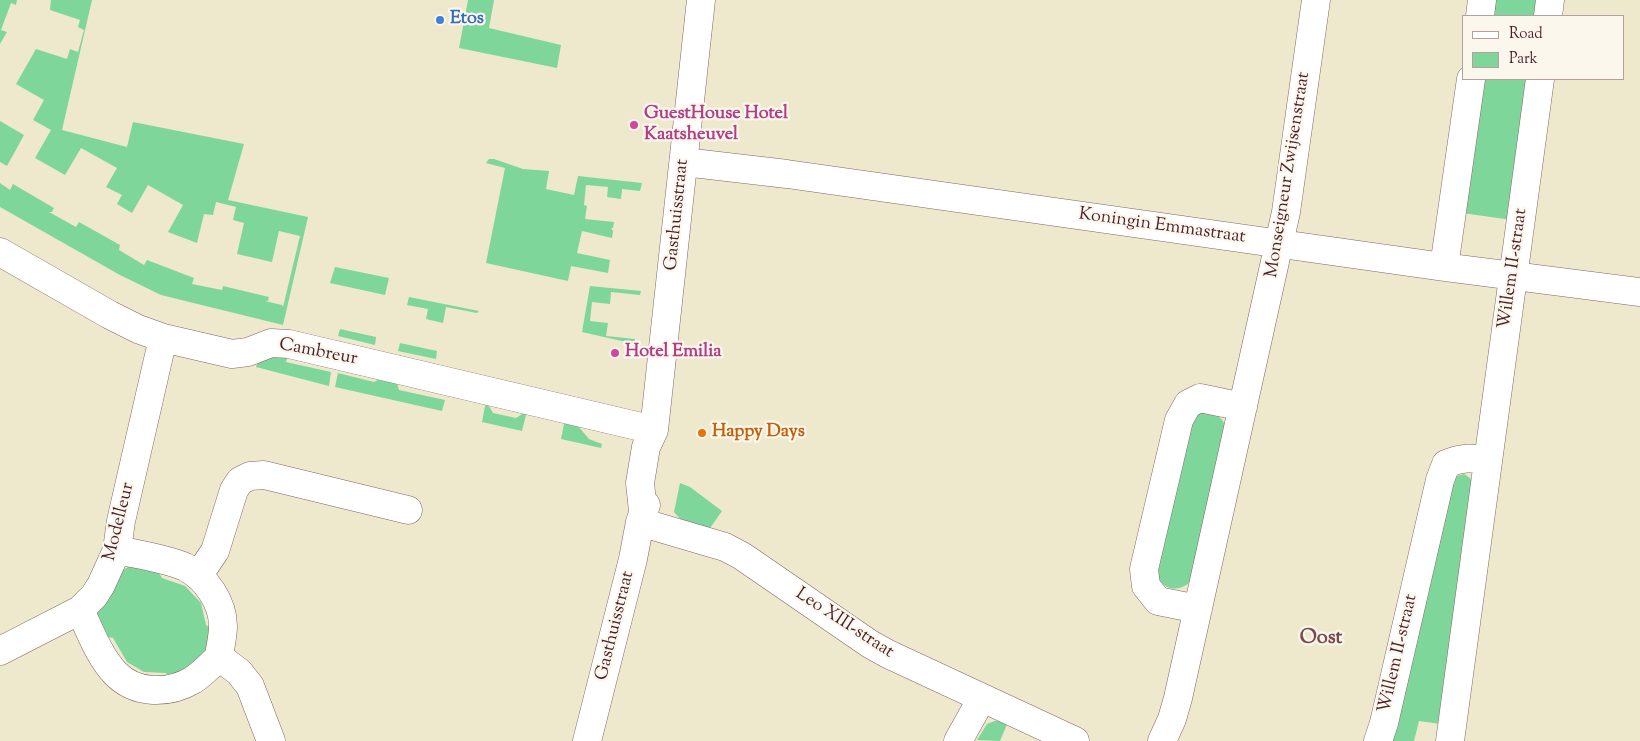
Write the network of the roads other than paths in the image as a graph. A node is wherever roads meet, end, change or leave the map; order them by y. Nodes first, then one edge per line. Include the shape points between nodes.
1 (702, 0) edge
2 (1316, 0) edge
3 (1482, 0) edge
4 (1550, 0) edge
5 (1480, 15) edge
6 (1548, 15) edge
7 (1471, 80) edge
8 (1540, 80) edge
9 (684, 162) junction
10 (1280, 243) junction
11 (0, 252) edge
12 (1444, 266) junction
13 (1514, 275) junction
14 (1640, 292) edge
15 (163, 338) junction
16 (1243, 407) junction
17 (654, 430) junction
18 (1488, 460) junction
19 (408, 510) dead end
20 (642, 516) junction
21 (117, 550) junction
22 (198, 576) junction
23 (1198, 609) junction
24 (80, 610) junction
25 (0, 650) edge
26 (219, 658) junction
27 (982, 698) junction
28 (272, 741) edge
29 (587, 741) edge
30 (958, 741) edge
31 (1075, 741) edge
32 (1162, 741) edge
33 (1378, 741) edge
34 (1450, 741) edge

1 - 9 street, Gasthuisstraat
2 - 10 street, Monseigneur Zwijsenstraat
3 - 5 street
4 - 6 street
7 - 12 street
8 - 13 street, Willem II-straat
9 - 10 street, Koningin Emmastraat
9 - 17 street, Gasthuisstraat
10 - 12 street, Koningin Emmastraat
10 - 16 street, Monseigneur Zwijsenstraat
11 - 15 street, Cambreur via 110,315
12 - 13 street, Koningin Emmastraat
13 - 14 street, Koningin Emmastraat
13 - 18 street, Willem II-straat
15 - 17 street, Cambreur via 232,354 271,343 289,344
15 - 21 street, Modelleur
16 - 23 street, Monseigneur Zwijsenstraat
16 - 23 street via 1200,398 1188,404 1179,420 1144,569 1146,586 1158,601
17 - 20 street, Gasthuisstraat via 646,447 640,483
18 - 33 street, Willem II-straat via 1458,459 1446,464
18 - 34 street, Willem II-straat
19 - 22 street via 264,475 250,476 240,481 234,490 215,551
20 - 27 street, Leo XIII-straat via 742,556 870,644
20 - 29 street, Gasthuisstraat
21 - 22 street via 185,568
21 - 24 street, Modelleur via 101,585
22 - 26 street via 209,586 218,603 223,625
23 - 32 street, Monseigneur Zwijsenstraat via 1172,719
24 - 25 street, Modelleur
24 - 26 street via 104,658 116,674 130,684 150,691 165,690 194,679
26 - 28 street via 239,672 250,686
27 - 30 street
27 - 31 street, Leo XIII-straat

